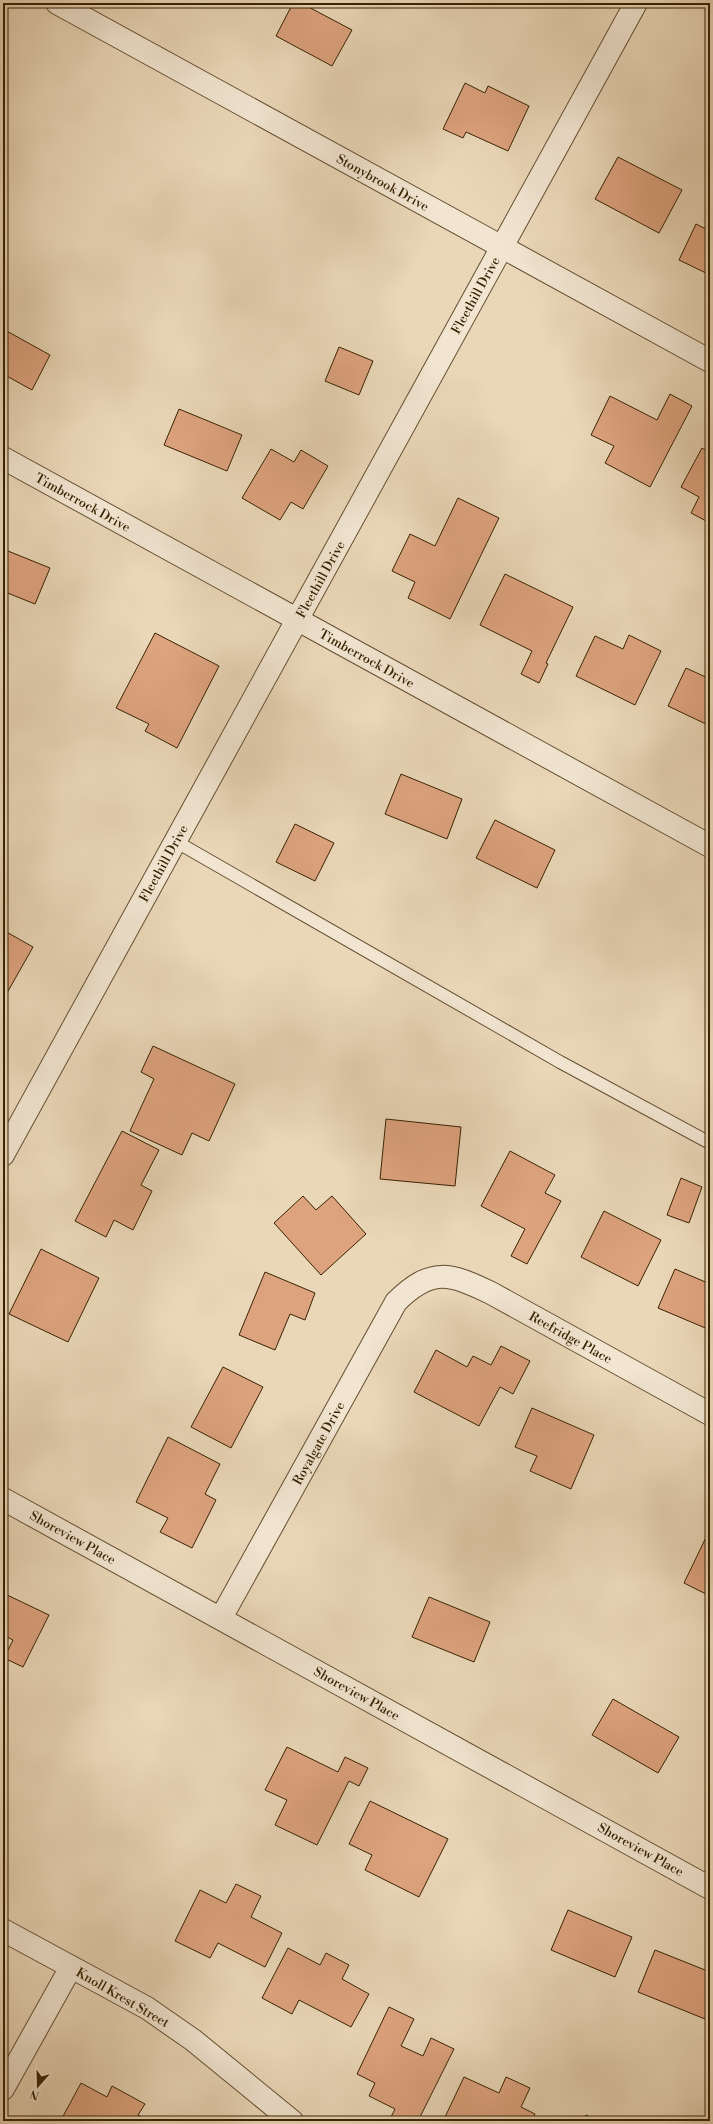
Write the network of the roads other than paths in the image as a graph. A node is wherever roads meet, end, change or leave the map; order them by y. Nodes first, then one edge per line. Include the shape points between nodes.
1 (57, 3) edge
2 (636, 3) edge
3 (501, 247) junction
4 (710, 361) edge
5 (3, 458) edge
6 (298, 620) junction
7 (175, 841) junction
8 (710, 846) edge
9 (710, 1143) edge
10 (3, 1155) edge
11 (428, 1279) joint
12 (710, 1414) edge
13 (3, 1499) edge
14 (222, 1618) junction
15 (710, 1888) edge
16 (3, 1930) edge
17 (71, 1967) junction
18 (3, 2089) edge
19 (292, 2121) edge

1 - 3 street, Stonybrook Drive
2 - 3 street, Fleethill Drive
3 - 4 street, Stonybrook Drive
3 - 6 street, Fleethill Drive
5 - 6 street, Timberrock Drive
6 - 7 street, Fleethill Drive
6 - 8 street, Timberrock Drive
7 - 9 lane via 560,1062
7 - 10 street, Fleethill Drive
11 - 12 street, Reefridge Place via 451,1276 462,1279
11 - 14 street, Royalgate Drive via 409,1289 396,1302
13 - 14 street, Shoreview Place
14 - 15 street, Shoreview Place
16 - 17 street, Knoll Krest Street
17 - 18 street
17 - 19 street, Knoll Krest Street via 147,2008 187,2035

